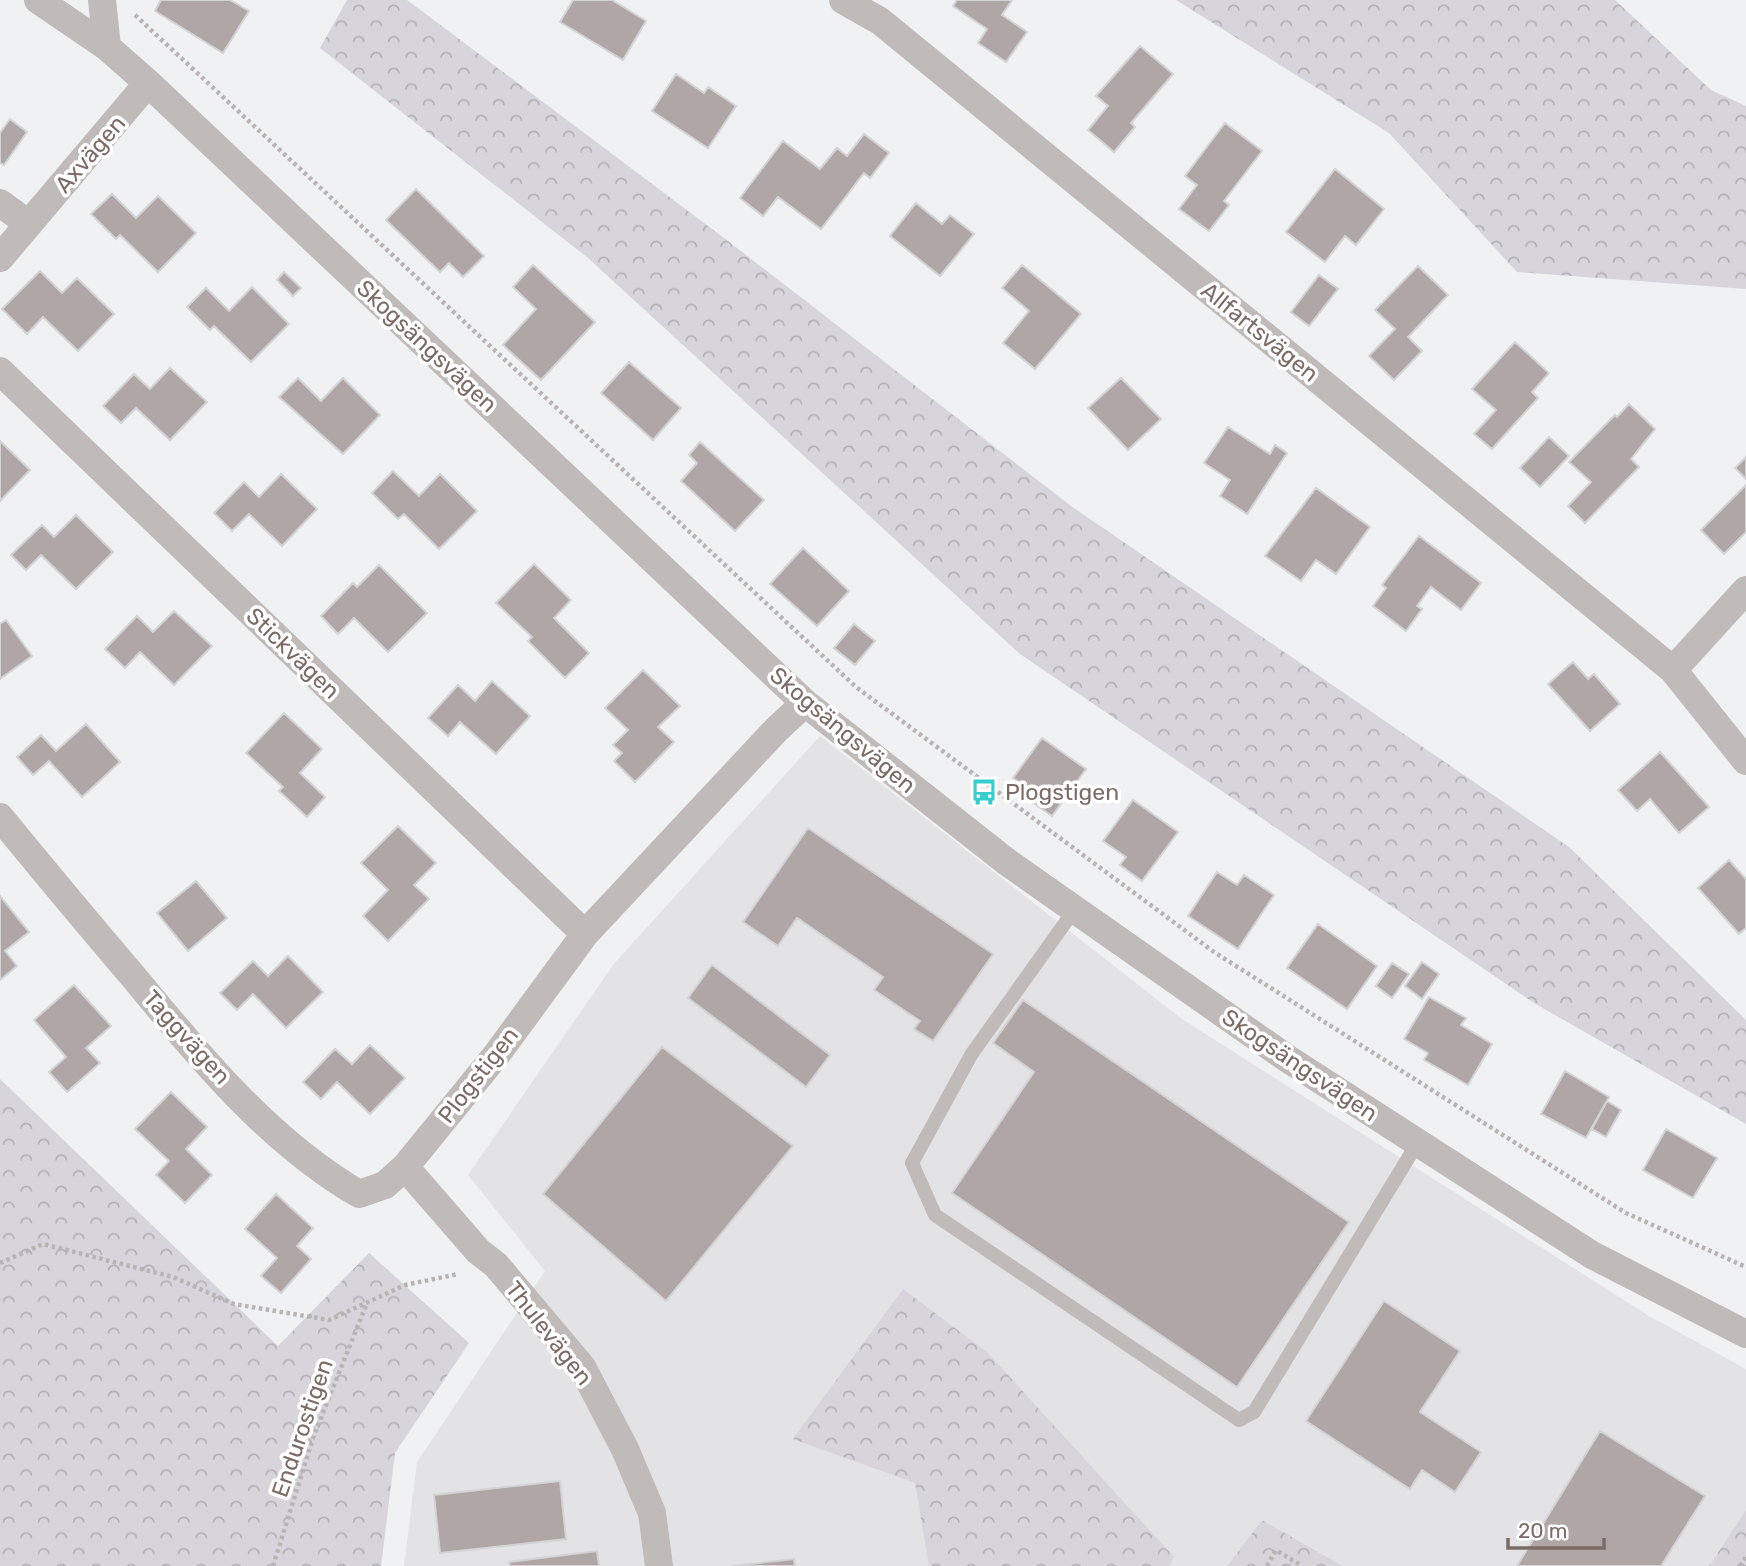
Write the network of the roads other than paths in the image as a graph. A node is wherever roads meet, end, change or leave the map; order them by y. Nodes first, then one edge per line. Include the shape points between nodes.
1 (38, 0) edge
2 (102, 0) edge
3 (842, 0) edge
4 (886, 11) edge
5 (107, 47) junction
6 (148, 83) junction
7 (0, 203) edge
8 (29, 224) junction
9 (0, 258) edge
10 (0, 372) edge
11 (1746, 590) edge
12 (1673, 670) junction
13 (805, 703) junction
14 (1746, 761) edge
15 (0, 817) edge
16 (1075, 909) junction
17 (585, 934) junction
18 (1418, 1142) junction
19 (405, 1167) junction
20 (1746, 1334) edge
21 (659, 1566) edge

1 - 5 street, Skogsängsvägen
2 - 5 street
3 - 4 street, Allfartsvägen
4 - 12 street, Allfartsvägen
5 - 6 street, Skogsängsvägen
6 - 8 street, Axvägen
6 - 13 street, Skogsängsvägen
7 - 8 street
8 - 9 street, Axvägen
10 - 17 street, Stickvägen
11 - 12 street
12 - 14 street, Allfartsvägen
13 - 16 street, Skogsängsvägen via 1007,862
13 - 17 street, Plogstigen
15 - 19 street, Taggvägen via 199,1056 292,1147 359,1194 385,1185
16 - 18 street, Skogsängsvägen via 1288,1059
16 - 18 lane via 971,1055 912,1163 935,1215 1239,1420 1254,1412
17 - 19 street, Plogstigen
18 - 20 street, Skogsängsvägen via 1592,1255
19 - 21 street, Thulevägen via 582,1367 652,1513

